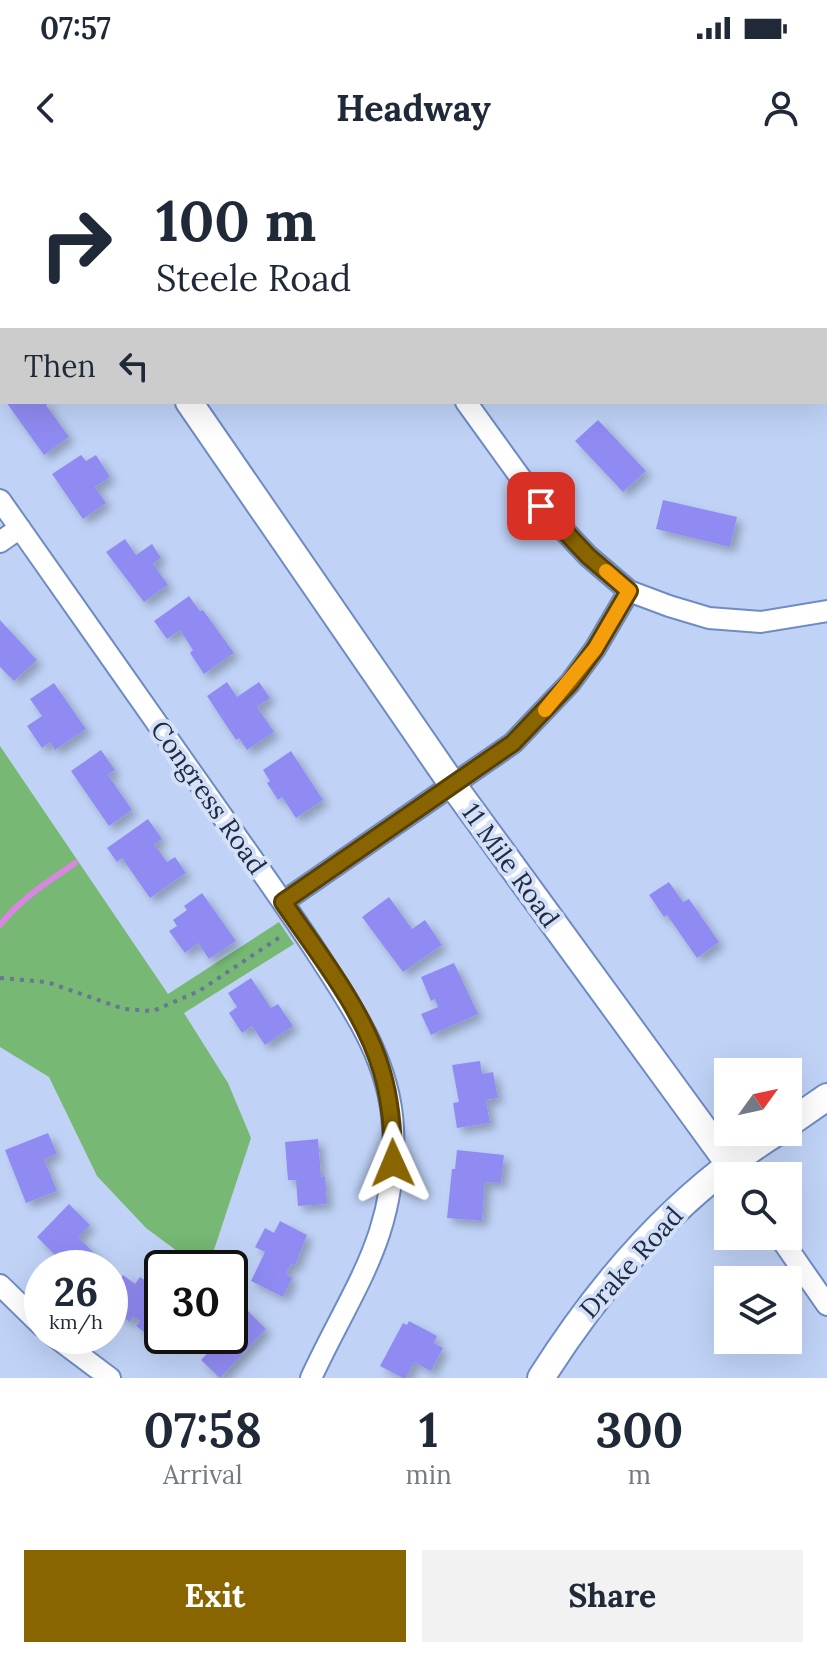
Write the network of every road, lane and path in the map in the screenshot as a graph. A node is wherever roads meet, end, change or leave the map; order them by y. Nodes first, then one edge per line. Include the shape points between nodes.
1 (190, 404) edge
2 (467, 404) edge
3 (0, 500) edge
4 (20, 528) junction
5 (0, 542) edge
6 (629, 591) junction
7 (827, 611) edge
8 (452, 784) junction
9 (283, 902) junction
10 (299, 925) junction
11 (0, 978) edge
12 (827, 1097) edge
13 (802, 1114) edge
14 (762, 1146) edge
15 (727, 1162) edge
16 (744, 1162) edge
17 (714, 1183) edge
18 (789, 1250) edge
19 (0, 1285) edge
20 (827, 1305) edge
21 (24, 1308) edge
22 (78, 1354) edge
23 (110, 1378) edge
24 (311, 1378) edge
25 (541, 1378) edge

1 - 8 street, 11 Mile Road
2 - 6 street via 541,506
3 - 4 street, Congress Road
4 - 5 street
4 - 9 street, Congress Road
6 - 7 street via 709,618 761,622
6 - 8 street via 595,649 535,722
8 - 9 street
8 - 15 street, 11 Mile Road
9 - 10 street, Congress Road
10 - 11 path via 199,991 153,1011 124,1009 47,982
10 - 24 street, Congress Road via 362,1022 382,1071 393,1125 390,1198 381,1236
12 - 13 street
14 - 16 street, Drake Road
17 - 25 street, Drake Road via 689,1197 629,1257 576,1323
18 - 20 street
19 - 21 street
22 - 23 street

